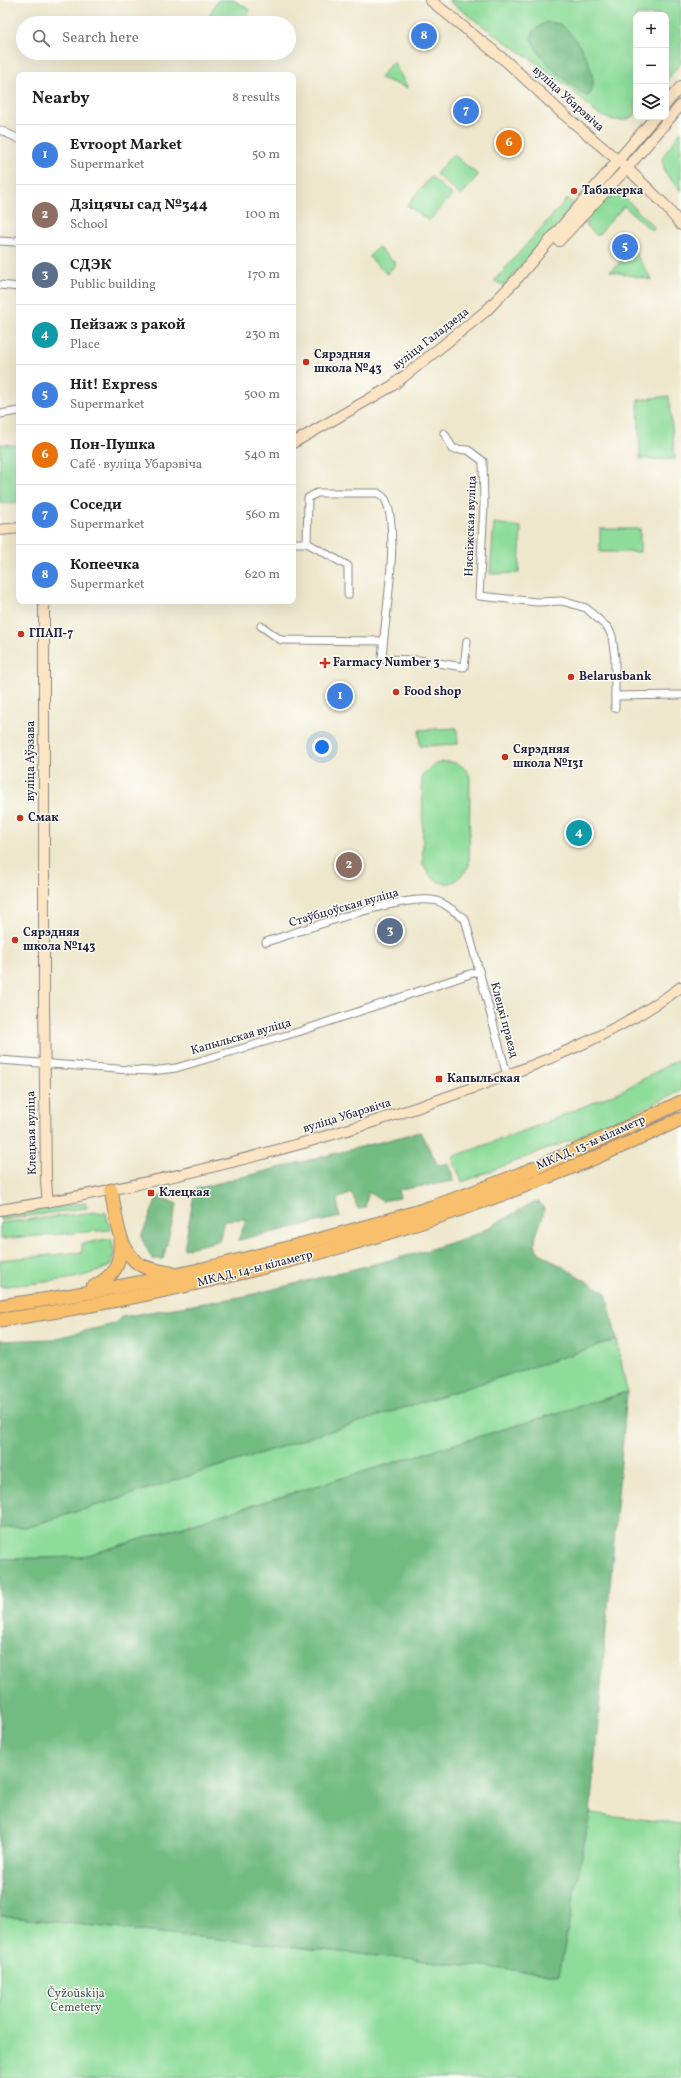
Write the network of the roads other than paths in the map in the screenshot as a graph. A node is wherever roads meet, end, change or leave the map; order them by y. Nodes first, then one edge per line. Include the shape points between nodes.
1 (430, 0) edge
2 (681, 86) edge
3 (669, 100) edge
4 (681, 105) edge
5 (652, 120) edge
6 (0, 130) edge
7 (16, 138) edge
8 (618, 160) junction
9 (627, 168) junction
10 (681, 225) edge
11 (0, 241) edge
12 (16, 241) edge
13 (516, 280) junction
14 (0, 285) edge
15 (16, 287) edge
16 (16, 412) edge
17 (0, 414) edge
18 (444, 433) dead end
19 (296, 441) edge
20 (16, 528) edge
21 (0, 530) edge
22 (296, 542) edge
23 (307, 542) junction
24 (348, 595) dead end
25 (44, 604) edge
26 (262, 626) dead end
27 (383, 640) junction
28 (467, 641) dead end
29 (681, 695) edge
30 (615, 696) junction
31 (615, 708) dead end
32 (266, 942) dead end
33 (479, 971) junction
34 (681, 987) edge
35 (0, 1060) edge
36 (45, 1064) junction
37 (507, 1075) junction
38 (681, 1102) edge
39 (681, 1119) edge
40 (499, 1181) joint
41 (111, 1190) junction
42 (504, 1194) joint
43 (48, 1202) junction
44 (0, 1210) edge
45 (120, 1234) junction
46 (177, 1275) junction
47 (84, 1292) junction
48 (0, 1306) edge
49 (0, 1320) edge

1 - 8 main road, вуліца Убарэвіча via 507,62
2 - 3 main road
4 - 9 main road, вуліца Галадзеда
5 - 8 main road, вуліца Галадзеда
6 - 7 street
8 - 9 main road, вуліца Убарэвіча
8 - 13 main road, вуліца Галадзеда
9 - 10 main road, вуліца Убарэвіча via 663,203
9 - 13 main road, вуліца Галадзеда via 552,249
11 - 12 street
13 - 19 main road, вуліца Галадзеда via 486,311 400,380
14 - 15 street
16 - 17 street
18 - 30 street, Нясвіжская вуліца via 453,449 468,450 483,461 484,504 479,596 537,602 562,601 586,608 608,628 612,636
20 - 21 main road
22 - 23 street
23 - 24 street via 348,566
23 - 27 street via 308,498 317,493 378,493 385,498 391,541
25 - 36 main road, вуліца Аўэзава
26 - 27 street via 281,640
27 - 28 street via 382,659 418,660 464,667
29 - 30 street
30 - 31 street
32 - 33 street, Стаўбцоўская вуліца via 387,905 421,899 438,901 465,919
33 - 36 street, Капыльская вуліца via 301,1031 176,1068 143,1071
33 - 37 street, Клецкі праезд
34 - 37 main road, вуліца Убарэвіча via 641,1014 585,1044
35 - 36 street, Капыльская вуліца
36 - 43 main road, Клецкая вуліца
37 - 41 main road, вуліца Убарэвіча via 378,1121 313,1141 197,1172
38 - 40 highway, МКАД, 13-ы кіламетр via 558,1158
39 - 42 highway, МКАД, 13-ы кіламетр
40 - 46 highway, МКАД, 14-ы кіламетр via 427,1208 354,1230
41 - 43 main road, вуліца Убарэвіча
41 - 45 highway
42 - 49 highway, МКАД, 14-ы кіламетр via 371,1239 262,1269 96,1305
43 - 44 main road, вуліца Убарэвіча
45 - 46 highway via 129,1254 140,1265
45 - 47 highway via 121,1250 118,1265 103,1282
46 - 47 highway, МКАД, 14-ы кіламетр
47 - 48 highway, МКАД, 14-ы кіламетр

